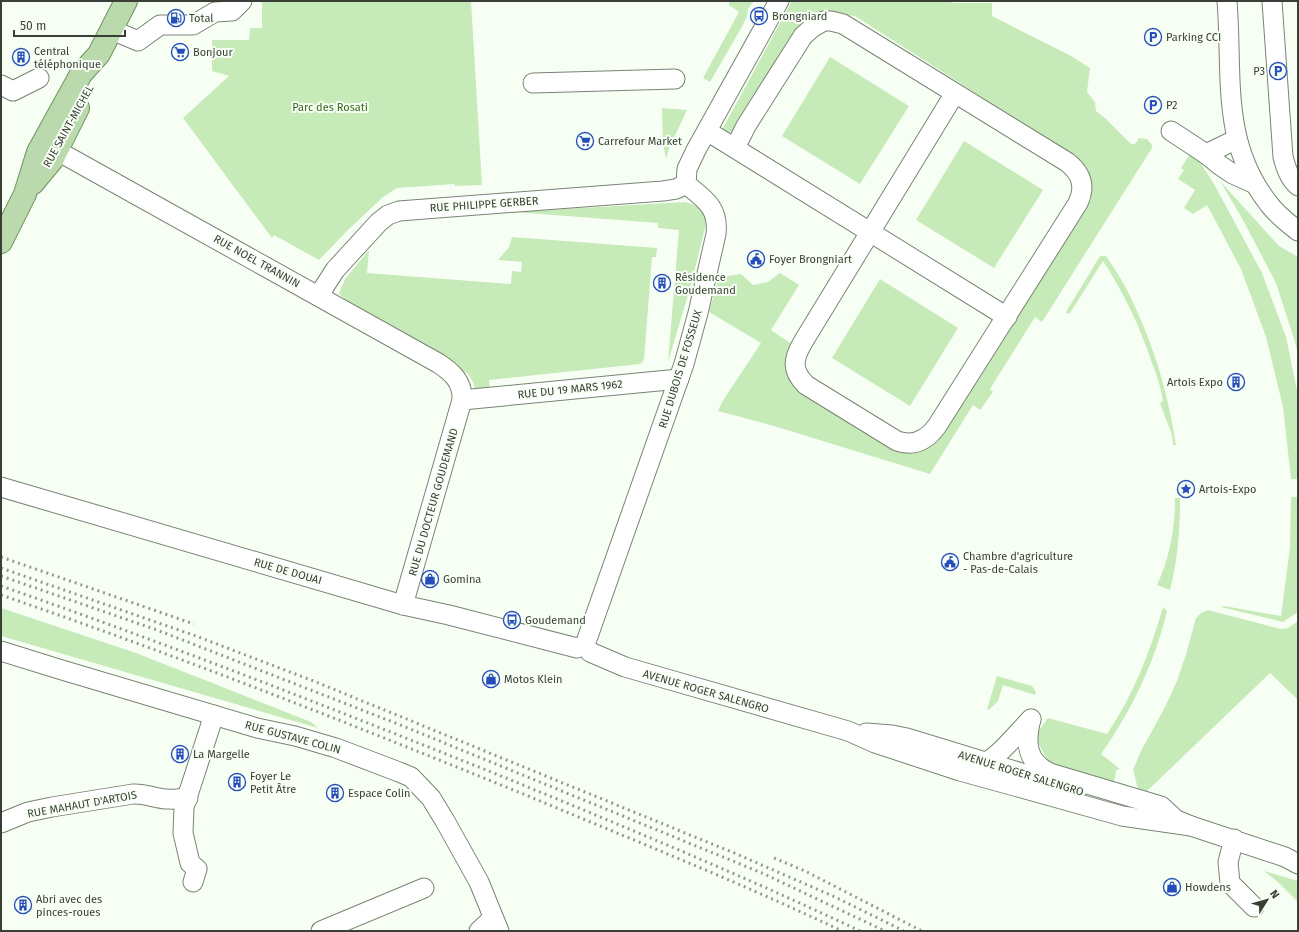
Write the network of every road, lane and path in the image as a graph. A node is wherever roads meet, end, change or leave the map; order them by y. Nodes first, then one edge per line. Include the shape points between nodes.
1 (242, 1) edge
2 (779, 1) edge
3 (1227, 1) edge
4 (1272, 1) edge
5 (204, 10) edge
6 (119, 11) edge
7 (99, 54) junction
8 (39, 78) dead end
9 (675, 79) dead end
10 (534, 83) dead end
11 (1, 85) edge
12 (955, 93) junction
13 (53, 125) junction
14 (707, 130) junction
15 (1171, 131) dead end
16 (1237, 139) junction
17 (734, 148) junction
18 (57, 150) junction
19 (1206, 154) junction
20 (686, 184) junction
21 (1255, 184) junction
22 (1298, 186) edge
23 (25, 194) junction
24 (1297, 231) edge
25 (870, 232) junction
26 (1, 242) edge
27 (319, 295) junction
28 (1007, 317) junction
29 (678, 379) junction
30 (462, 400) junction
31 (1, 487) edge
32 (403, 605) junction
33 (584, 647) junction
34 (1, 650) edge
35 (214, 715) junction
36 (848, 731) junction
37 (986, 762) junction
38 (960, 771) junction
39 (188, 798) junction
40 (1183, 822) junction
41 (1, 823) edge
42 (1234, 839) junction
43 (1294, 860) edge
44 (193, 882) dead end
45 (424, 888) dead end
46 (1254, 907) dead end
47 (496, 925) edge
48 (321, 931) edge
49 (479, 931) edge

1 - 5 street via 232,11
2 - 14 street
3 - 16 street via 1231,106
4 - 22 street via 1283,157 1287,171
5 - 6 street via 193,25 160,24 138,41
6 - 7 main road, RUE SAINT-MICHEL
7 - 13 main road, RUE SAINT-MICHEL via 81,74
7 - 18 main road, RUE SAINT-MICHEL via 96,77
8 - 11 street via 13,91
9 - 10 street
12 - 17 street via 843,24 824,21 803,36
12 - 25 street
12 - 28 street via 1067,162 1081,178 1082,194 1078,203
13 - 18 street via 52,140
13 - 23 main road, RUE SAINT-MICHEL via 38,152
14 - 17 street
14 - 20 street via 687,169
15 - 19 street
16 - 19 street
16 - 21 street
17 - 25 street
18 - 23 main road, RUE SAINT-MICHEL
18 - 27 street, RUE NOEL TRANNIN
19 - 21 street via 1233,174
20 - 27 street, RUE PHILIPPE GERBER via 663,191 399,211 379,222 335,270
20 - 29 street, RUE DUBOIS DE FOSSEUX via 709,203 717,220 717,227 698,313
21 - 24 street via 1270,205
23 - 26 main road, RUE SAINT-MICHEL
25 - 28 street
25 - 28 street via 799,348 795,369 806,385 897,441 915,443 928,437 937,426
27 - 30 street, RUE NOEL TRANNIN via 447,368 460,383
29 - 30 street, RUE DU 19 MARS 1962
29 - 33 street, RUE DUBOIS DE FOSSEUX
30 - 32 street, RUE DU DOCTEUR GOUDEMAND
31 - 32 street, RUE DE DOUAI
32 - 33 street, RUE DE DOUAI
33 - 36 street, AVENUE ROGER SALENGRO via 635,671
34 - 35 street, RUE GUSTAVE COLIN
35 - 39 street
35 - 47 street, RUE GUSTAVE COLIN via 336,748 411,777 430,798 445,821 479,882
36 - 37 street, AVENUE ROGER SALENGRO via 899,736
36 - 38 street, AVENUE ROGER SALENGRO via 875,744
37 - 38 street
37 - 40 street, AVENUE ROGER SALENGRO
37 - 40 street via 1031,719 1028,747 1033,760 1042,770 1161,806
38 - 40 street, AVENUE ROGER SALENGRO via 1122,816
39 - 41 street, RUE MAHAUT D'ARTOIS via 168,800 142,793 133,794 28,812
39 - 44 street via 184,807 183,833 190,864 197,869
40 - 42 street, AVENUE ROGER SALENGRO
42 - 43 street, AVENUE ROGER SALENGRO
42 - 46 street via 1228,862 1230,883
45 - 48 street
47 - 49 street

